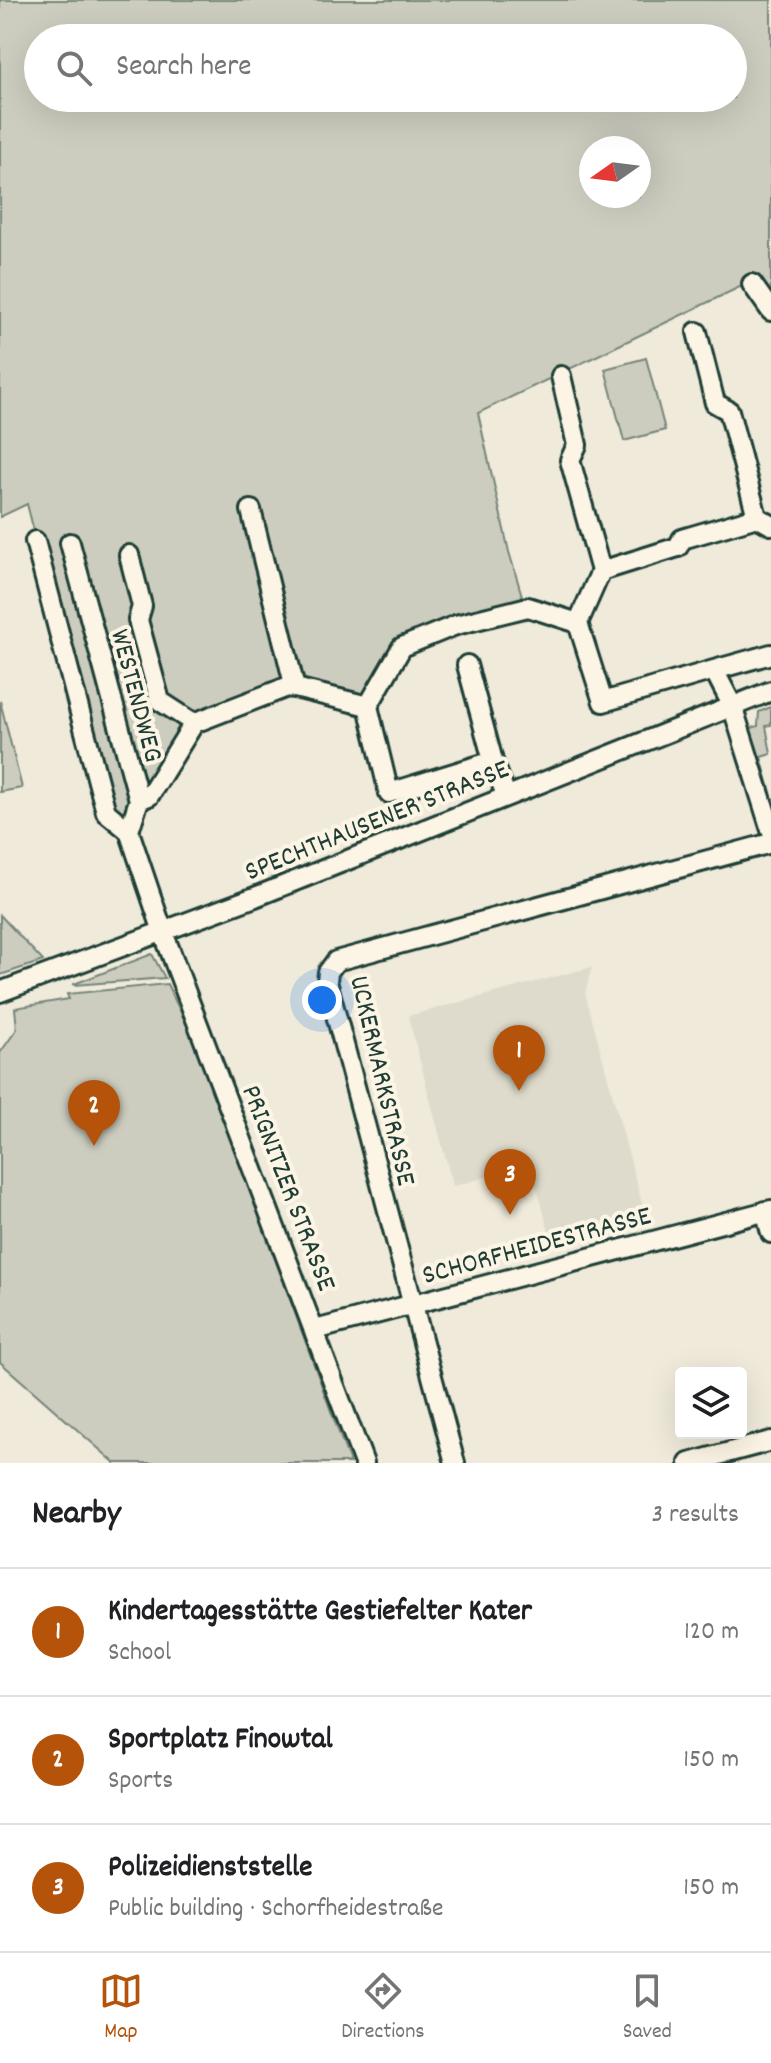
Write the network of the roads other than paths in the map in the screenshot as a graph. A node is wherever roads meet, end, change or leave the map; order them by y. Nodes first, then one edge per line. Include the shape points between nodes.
1 (752, 284) dead end
2 (771, 311) edge
3 (697, 332) dead end
4 (561, 376) dead end
5 (251, 510) dead end
6 (764, 521) edge
7 (35, 541) dead end
8 (70, 543) dead end
9 (129, 555) dead end
10 (601, 571) junction
11 (77, 572) junction
12 (46, 581) junction
13 (578, 623) junction
14 (771, 654) edge
15 (467, 665) dead end
16 (714, 670) junction
17 (295, 688) junction
18 (771, 691) edge
19 (732, 705) junction
20 (368, 706) junction
21 (194, 723) junction
22 (493, 761) junction
23 (506, 795) junction
24 (139, 800) junction
25 (771, 830) edge
26 (129, 831) junction
27 (771, 843) edge
28 (163, 932) junction
29 (0, 992) edge
30 (768, 1211) edge
31 (771, 1233) edge
32 (413, 1304) junction
33 (315, 1330) junction
34 (771, 1441) edge
35 (364, 1463) edge
36 (455, 1463) edge
37 (689, 1463) edge

1 - 2 street
3 - 6 street via 715,403 729,411
4 - 10 street via 577,445 570,460
5 - 17 street
6 - 10 street via 682,539 678,547
7 - 12 street
8 - 11 street, WESTENDWEG
9 - 21 street via 142,606 138,620 160,701
10 - 13 street
11 - 12 street
11 - 24 street, WESTENDWEG
12 - 26 street via 106,812
13 - 16 street via 603,702
13 - 20 street via 528,607 456,625 402,647
14 - 16 street
15 - 22 street
16 - 19 street
17 - 20 street
17 - 21 street
18 - 19 street, SPECHTHAUSENER STRASSE
19 - 23 street, SPECHTHAUSENER STRASSE
19 - 25 street
20 - 22 street via 389,793
21 - 24 street via 149,796
22 - 23 street
23 - 28 street, SPECHTHAUSENER STRASSE
24 - 26 street, WESTENDWEG
26 - 28 street
27 - 32 street, UCKERMARKSTRASSE via 336,961 327,981
28 - 29 street, SPECHTHAUSENER STRASSE
28 - 33 street, PRIGNITZER STRASSE
30 - 31 street
30 - 32 street, SCHORFHEIDESTRASSE
32 - 33 street, SCHORFHEIDESTRASSE
32 - 36 street, UCKERMARKSTRASSE
33 - 35 street, PRIGNITZER STRASSE
34 - 37 street

